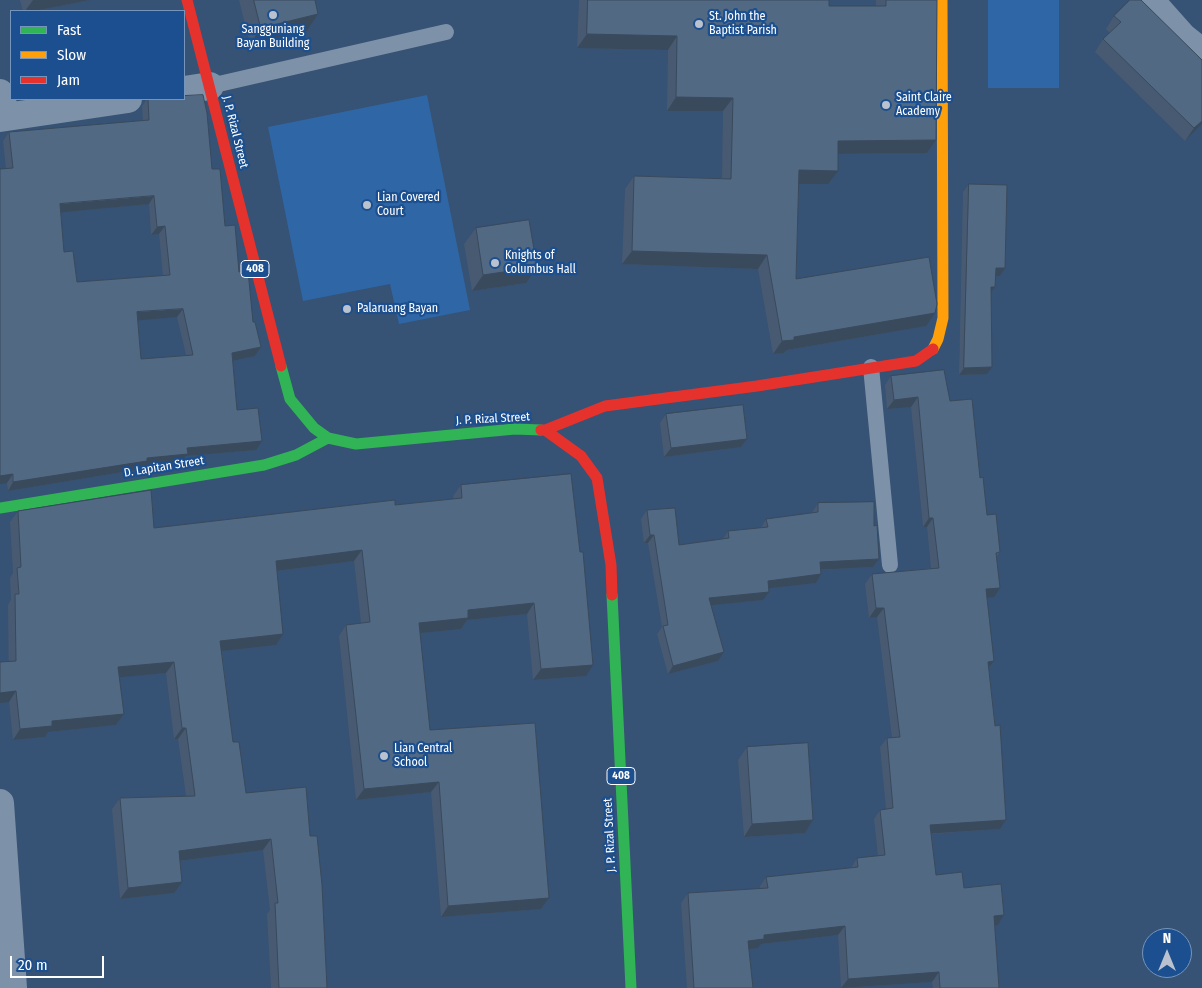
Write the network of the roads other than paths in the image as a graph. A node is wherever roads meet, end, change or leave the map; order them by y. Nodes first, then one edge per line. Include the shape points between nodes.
1 (187, 0) edge
2 (942, 0) edge
3 (1150, 0) edge
4 (446, 32) dead end
5 (1202, 52) edge
6 (210, 86) junction
7 (185, 90) edge
8 (117, 100) edge
9 (2, 110) edge
10 (871, 367) junction
11 (545, 430) junction
12 (328, 438) junction
13 (0, 508) edge
14 (890, 565) dead end
15 (0, 817) edge
16 (13, 988) edge
17 (632, 988) edge

1 - 6 main road, J. P. Rizal Street / 408
2 - 10 main road via 944,282 939,342 929,354 916,361
3 - 5 street via 1183,37
4 - 6 lane
6 - 7 street
6 - 12 main road, J. P. Rizal Street / 408 via 290,399 314,428
8 - 9 street
10 - 11 main road via 606,406
10 - 14 lane
11 - 12 main road, J. P. Rizal Street / 408 via 515,429 356,444
11 - 17 main road, J. P. Rizal Street / 408 via 581,456 597,478 604,505 610,564
12 - 13 main road, D. Lapitan Street via 296,455 264,465
15 - 16 street

